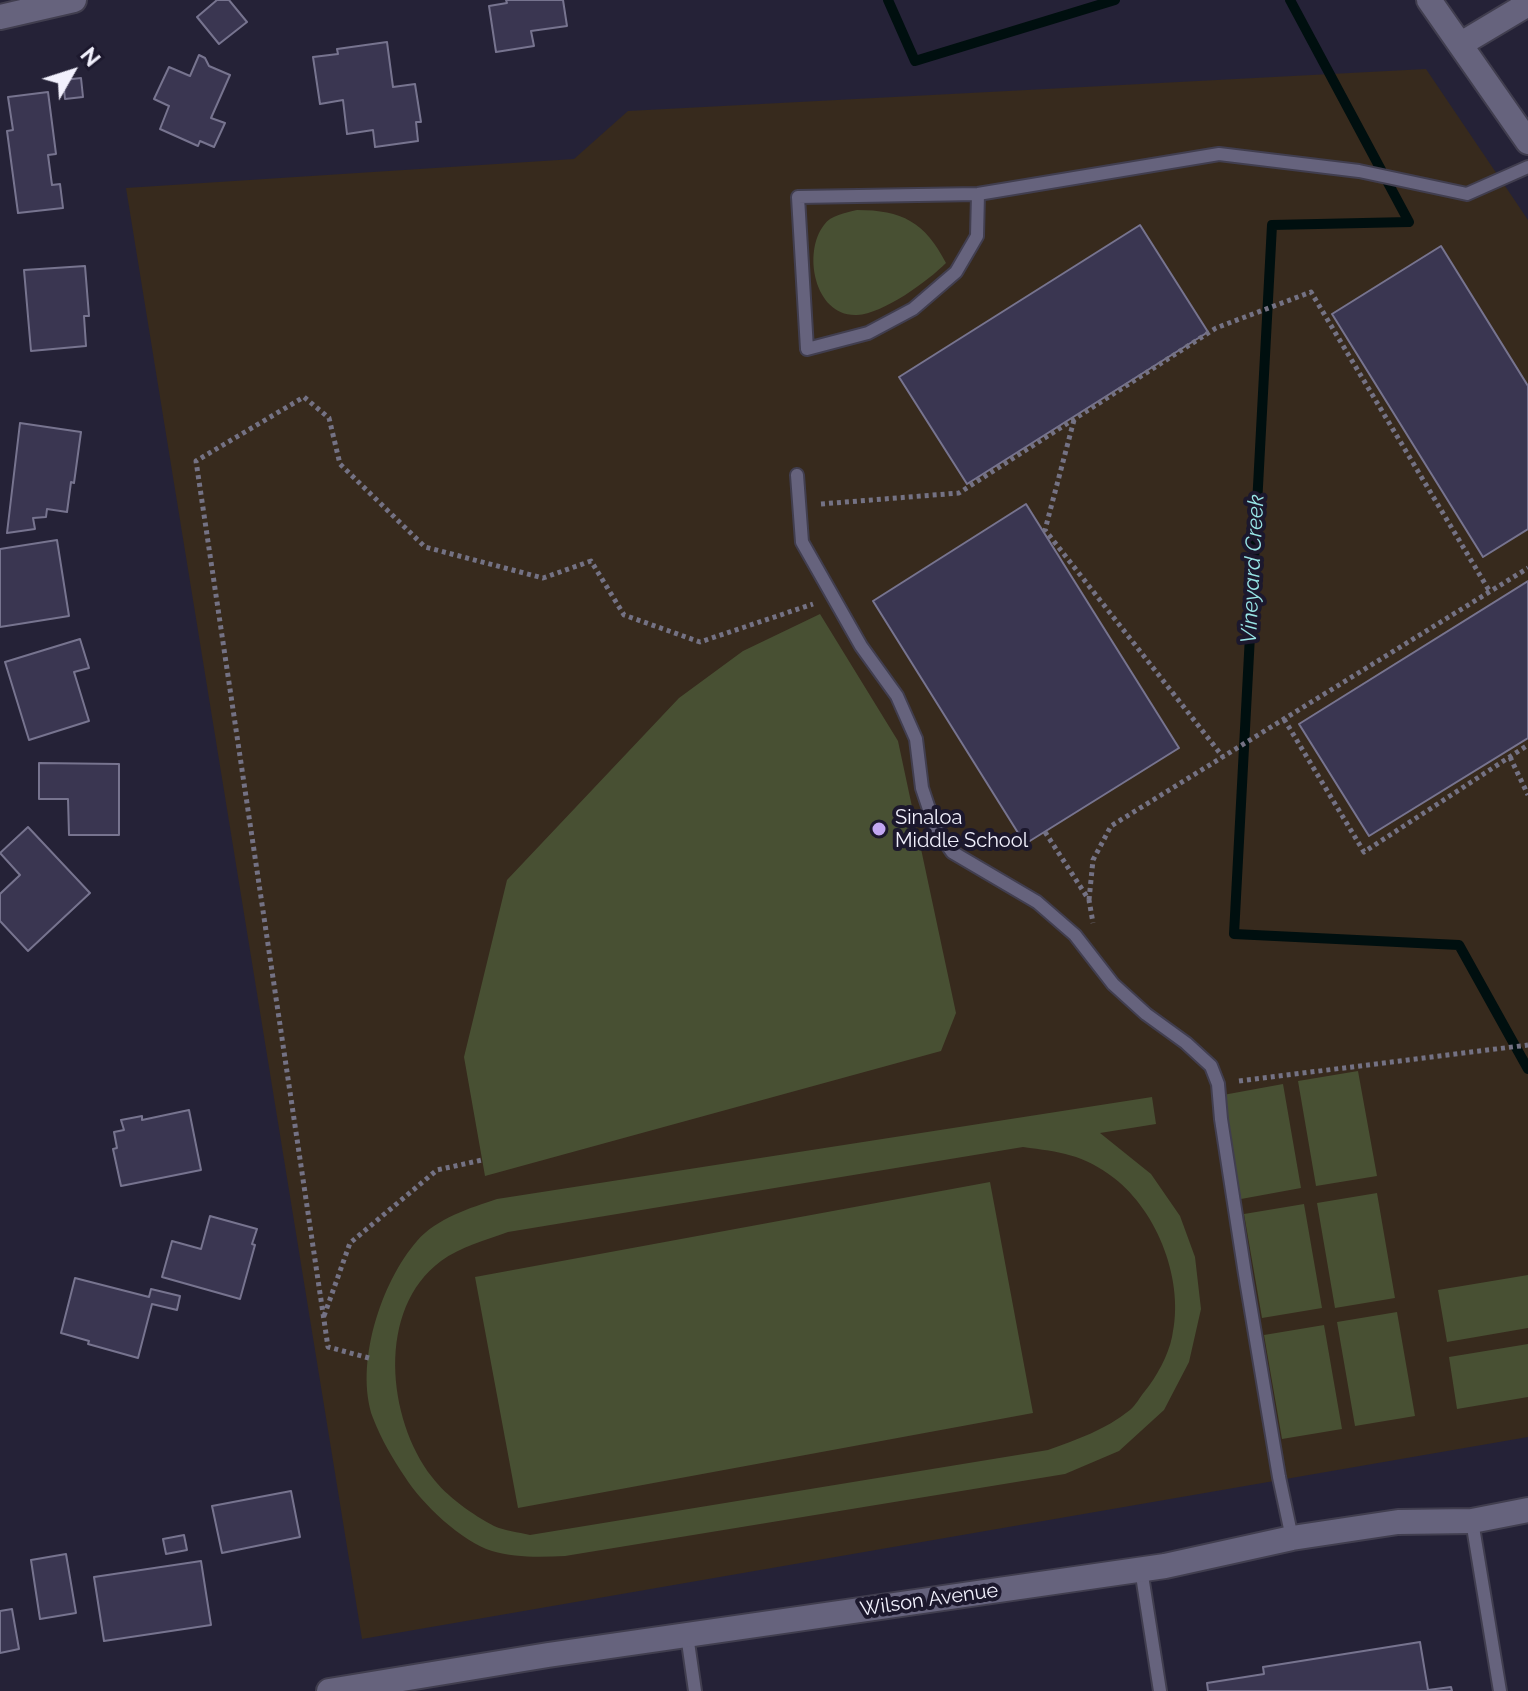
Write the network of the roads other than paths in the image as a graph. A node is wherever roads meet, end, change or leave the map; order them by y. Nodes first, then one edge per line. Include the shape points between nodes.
1 (74, 0) edge
2 (1429, 0) edge
3 (1528, 4) edge
4 (0, 17) edge
5 (1461, 44) junction
6 (1528, 142) edge
7 (1528, 167) edge
8 (978, 194) junction
9 (797, 475) dead end
10 (1528, 1510) edge
11 (1472, 1521) junction
12 (1292, 1538) junction
13 (1141, 1569) junction
14 (687, 1635) junction
15 (405, 1685) edge
16 (329, 1691) edge
17 (695, 1691) edge
18 (1160, 1691) edge
19 (1500, 1691) edge

1 - 4 street
2 - 5 street
3 - 5 street
5 - 6 street
7 - 8 lane via 1467,194 1359,171 1219,154
8 - 8 lane via 977,236 956,272 913,309 868,333 807,349 798,197
9 - 12 lane via 802,542 861,646 897,696 916,739 922,788 935,827 952,852 1037,902 1075,935 1146,1014 1211,1066
10 - 11 street, Wilson Avenue
11 - 12 street, Wilson Avenue via 1398,1522
11 - 19 lane
12 - 13 street, Wilson Avenue
13 - 14 street, Wilson Avenue
13 - 18 lane
14 - 15 street, Wilson Avenue
14 - 17 lane
15 - 16 street, Wilson Avenue

